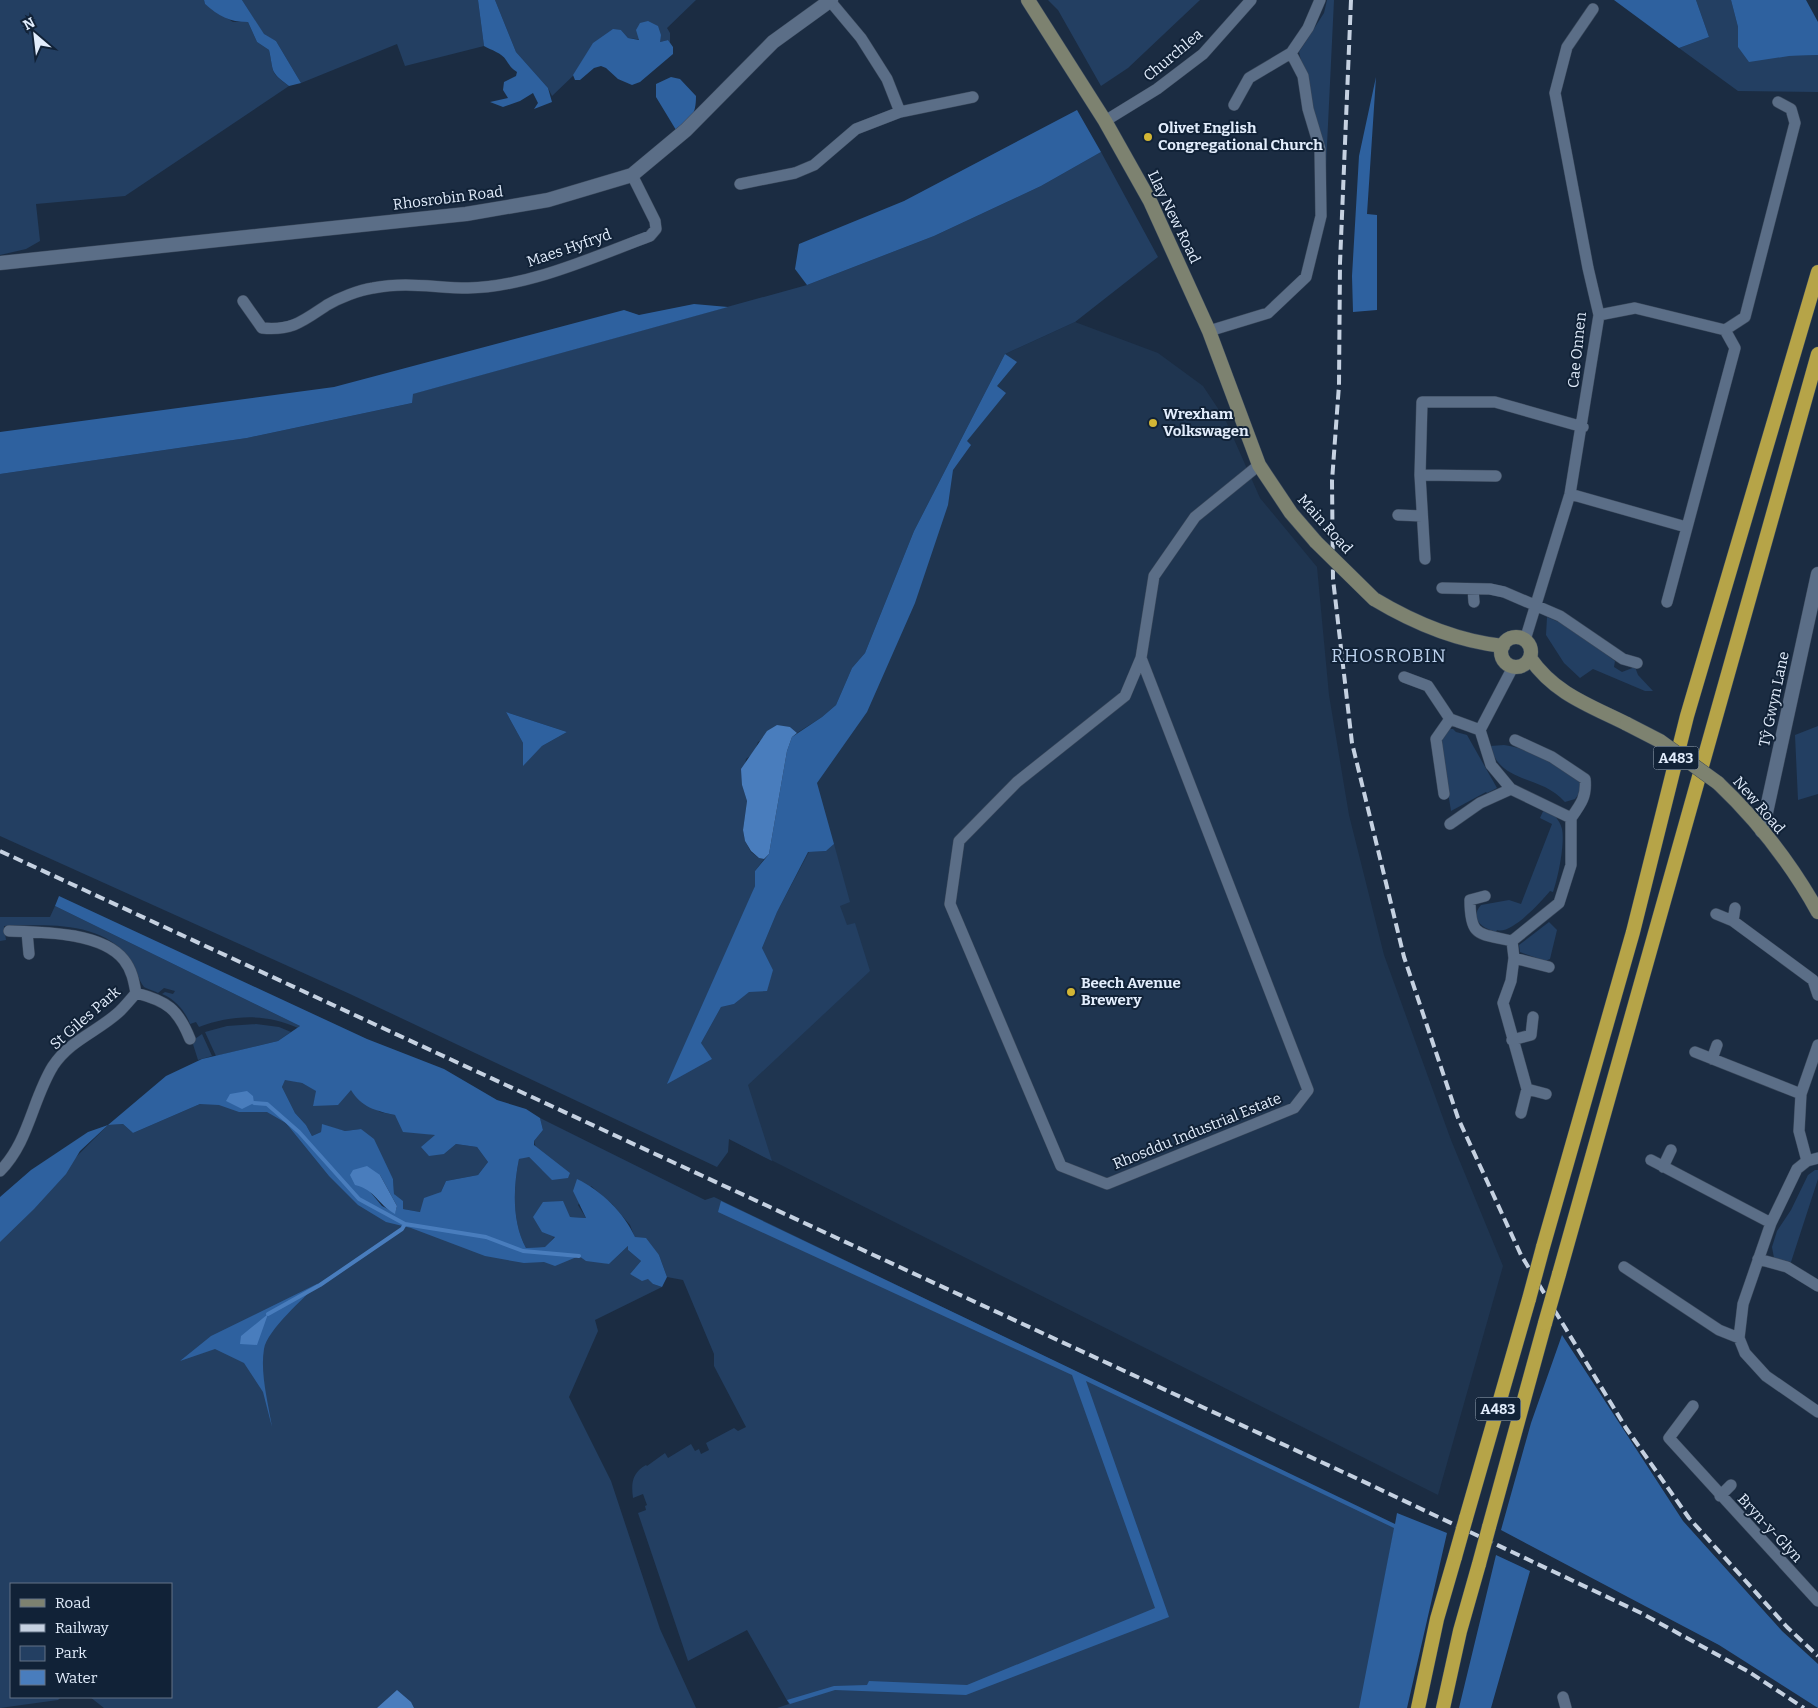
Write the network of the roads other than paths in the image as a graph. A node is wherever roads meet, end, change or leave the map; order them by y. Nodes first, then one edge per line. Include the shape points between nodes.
1 (830, 0) edge
2 (1028, 0) edge
3 (1251, 0) edge
4 (1320, 0) edge
5 (1593, 9) dead end
6 (1291, 52) junction
7 (973, 97) dead end
8 (1778, 102) dead end
9 (1234, 105) dead end
10 (900, 112) junction
11 (1105, 120) junction
12 (632, 175) junction
13 (740, 184) dead end
14 (0, 263) edge
15 (1818, 272) edge
16 (243, 301) dead end
17 (1599, 315) junction
18 (1725, 330) junction
19 (1209, 331) junction
20 (1818, 354) edge
21 (1582, 427) junction
22 (1259, 465) junction
23 (1420, 475) junction
24 (1496, 476) dead end
25 (1570, 494) junction
26 (1398, 515) dead end
27 (1422, 516) junction
28 (1686, 527) junction
29 (1425, 560) dead end
30 (1818, 574) edge
31 (1442, 588) dead end
32 (1473, 589) junction
33 (1474, 602) dead end
34 (1667, 602) dead end
35 (1534, 605) junction
36 (1525, 640) junction
37 (1503, 646) junction
38 (1142, 658) junction
39 (1530, 658) junction
40 (1637, 664) dead end
41 (1513, 666) junction
42 (1404, 677) dead end
43 (1450, 719) junction
44 (1480, 730) junction
45 (1515, 740) dead end
46 (1511, 788) junction
47 (1444, 794) dead end
48 (1571, 818) junction
49 (1450, 824) dead end
50 (1762, 831) junction
51 (1485, 896) dead end
52 (1735, 908) dead end
53 (1818, 912) edge
54 (1716, 914) dead end
55 (1733, 921) junction
56 (9, 931) dead end
57 (27, 932) junction
58 (1512, 941) junction
59 (29, 954) dead end
60 (1514, 958) junction
61 (1549, 967) dead end
62 (136, 993) junction
63 (1818, 995) edge
64 (1533, 1017) dead end
65 (190, 1039) dead end
66 (1512, 1040) junction
67 (1717, 1045) dead end
68 (1818, 1045) edge
69 (1695, 1052) dead end
70 (1712, 1059) junction
71 (1527, 1089) junction
72 (1546, 1094) dead end
73 (1802, 1094) junction
74 (1521, 1112) dead end
75 (1671, 1150) dead end
76 (1812, 1159) edge
77 (1651, 1160) dead end
78 (1663, 1167) junction
79 (0, 1171) edge
80 (1771, 1224) junction
81 (1758, 1259) junction
82 (1624, 1267) dead end
83 (1818, 1286) edge
84 (1739, 1338) junction
85 (1693, 1406) dead end
86 (1818, 1412) edge
87 (1731, 1485) dead end
88 (1720, 1496) junction
89 (1818, 1601) edge
90 (1418, 1708) edge
91 (1443, 1708) edge

1 - 10 street via 861,38 887,79
1 - 12 street, Rhosrobin Road via 773,42 686,130
2 - 11 main road, Llay New Road
3 - 11 street, Churchlea via 1203,54 1157,90
4 - 6 street via 1308,28
5 - 17 street, Cae Onnen via 1567,47 1555,93
6 - 9 street via 1249,78
6 - 19 street via 1303,76 1308,109 1320,149 1321,216 1306,277 1268,313
7 - 10 street
8 - 18 street via 1791,109 1795,123 1745,317
10 - 13 street via 856,129 814,165 795,173
11 - 19 main road, Llay New Road via 1150,201
12 - 14 street, Rhosrobin Road via 548,200 466,214
12 - 16 street, Maes Hyfryd via 655,221 656,229 650,236 534,278 469,288 412,283 372,288 329,304 304,322 278,330 262,328
15 - 90 highway, A483, bridge via 1687,716 1633,932 1437,1619
17 - 18 street via 1635,308
17 - 21 street, Cae Onnen
18 - 28 street via 1735,348
19 - 22 main road, Llay New Road
20 - 91 highway, A483, bridge via 1478,1564
21 - 23 street via 1495,402 1422,402
21 - 25 street, Cae Onnen
22 - 37 main road, Main Road, bridge via 1316,542 1374,599 1399,614 1448,634 1474,643
22 - 38 street, Rhosddu Industrial Estate via 1195,517 1154,576
23 - 24 street
23 - 27 street
25 - 28 street
25 - 35 street, Cae Onnen
26 - 27 street
27 - 29 street
28 - 34 street
30 - 50 street, Tŷ Gwyn Lane
31 - 32 street
32 - 33 street
32 - 35 street via 1504,592
35 - 36 street, Cae Onnen
35 - 40 street via 1560,616 1621,662
36 - 37 main road via 1510,639
36 - 39 main road, New Road via 1530,648
37 - 41 main road via 1503,658
38 - 38 street, Rhosddu Industrial Estate via 1308,1090 1294,1108 1107,1184 1061,1166 950,904 959,841 1017,782 1125,696
39 - 41 main road via 1523,665
39 - 50 main road, New Road, bridge via 1542,676 1559,689 1660,741 1718,782
41 - 44 street
42 - 43 street via 1428,686
43 - 44 street
43 - 47 street via 1436,739
44 - 46 street via 1491,765
45 - 48 street via 1591,776 1584,801
46 - 48 street
46 - 49 street via 1480,803
48 - 58 street via 1571,865 1559,903
50 - 53 main road, New Road
51 - 58 street via 1468,898 1470,920 1479,934
52 - 55 street
54 - 55 street
55 - 63 street via 1813,980
56 - 57 street, St Giles Park
57 - 59 street
57 - 62 street, St Giles Park via 43,931 89,940 114,951 124,960 133,976
58 - 60 street
60 - 61 street
60 - 66 street via 1511,981 1503,1003
62 - 65 street, St Giles Park via 167,1004 181,1018
62 - 79 street, St Giles Park via 120,1011 70,1047 53,1067 31,1120 10,1161
64 - 66 street via 1531,1035
66 - 71 street
67 - 70 street
68 - 73 street
69 - 70 street
70 - 73 street
71 - 72 street
71 - 74 street
73 - 76 street via 1799,1131
75 - 78 street
76 - 80 street via 1798,1169
77 - 78 street
78 - 80 street
80 - 81 street
81 - 83 street via 1799,1273
81 - 84 street via 1743,1304
82 - 84 street via 1719,1330
84 - 86 street via 1745,1353 1766,1376
85 - 88 street, Bryn-y-Glyn via 1669,1438
87 - 88 street, Bryn-y-Glyn
88 - 89 street, Bryn-y-Glyn

